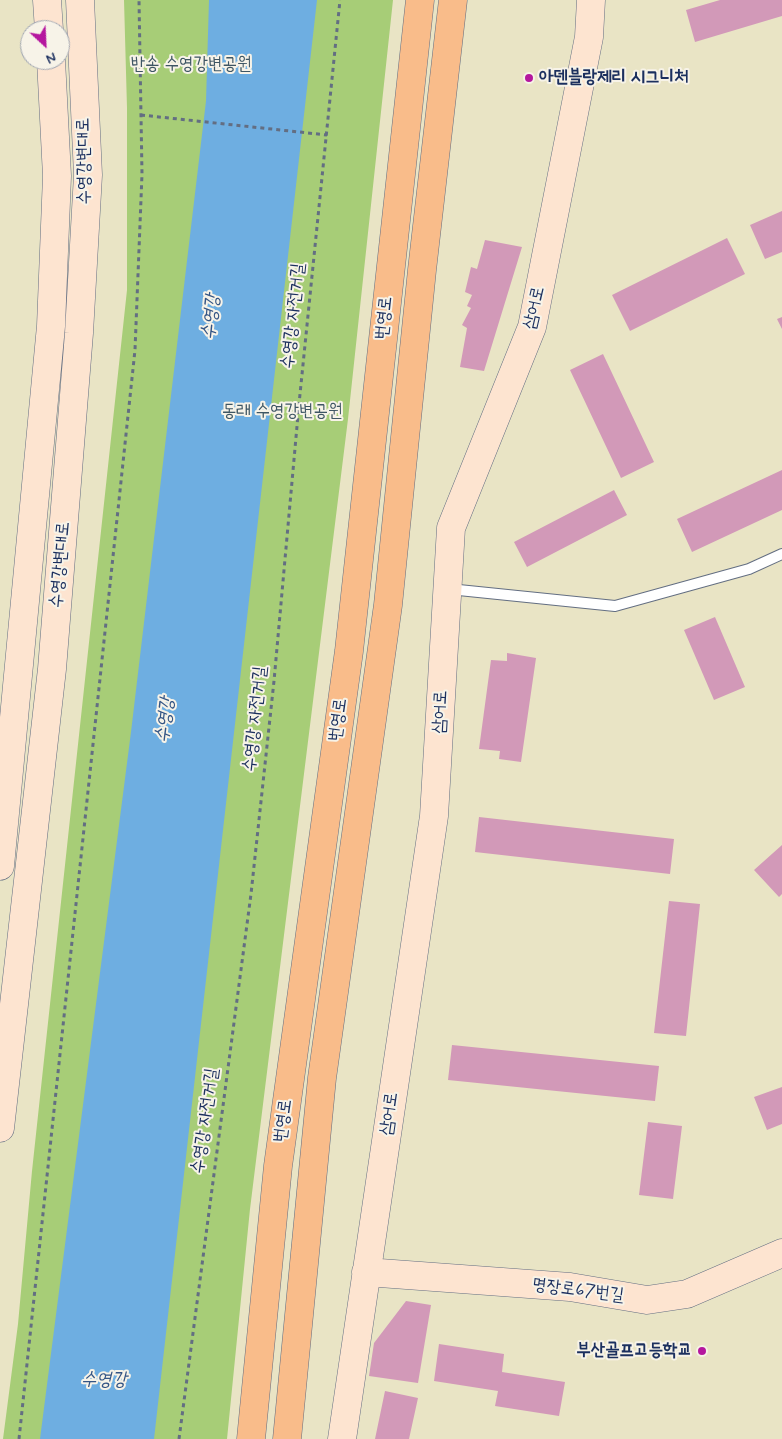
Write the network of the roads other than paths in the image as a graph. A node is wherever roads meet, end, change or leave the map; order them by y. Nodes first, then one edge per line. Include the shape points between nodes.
1 (47, 0) edge
2 (80, 0) edge
3 (420, 0) edge
4 (454, 0) edge
5 (591, 0) edge
6 (48, 20) edge
7 (52, 70) edge
8 (782, 554) edge
9 (448, 589) junction
10 (0, 866) edge
11 (0, 1128) edge
12 (782, 1253) edge
13 (366, 1272) junction
14 (251, 1439) edge
15 (286, 1439) edge
16 (342, 1439) edge

1 - 6 main road
2 - 11 main road, 수영강변대로 via 88,175 79,333 52,669
3 - 14 highway, 번영로 via 349,651 278,1166
4 - 15 highway, 번영로 via 422,270 388,605 322,1078
5 - 9 main road, 삼어로 via 589,37 532,327 451,528
7 - 10 main road, 수영강변대로 via 57,176 51,326
8 - 9 lane via 749,569 614,606
9 - 13 main road, 삼어로 via 434,816
12 - 13 main road, 명장로67번길 via 687,1294 647,1300 570,1287
13 - 16 main road, 삼어로

